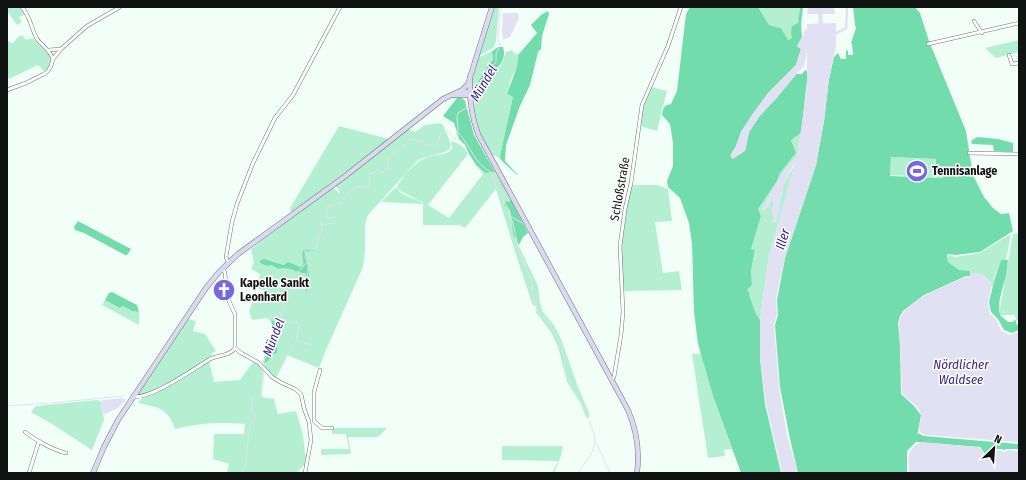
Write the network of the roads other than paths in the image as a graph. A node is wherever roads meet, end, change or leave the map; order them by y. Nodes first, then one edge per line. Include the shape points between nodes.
1 (22, 7) edge
2 (120, 7) edge
3 (340, 7) edge
4 (492, 7) edge
5 (681, 7) edge
6 (974, 21) dead end
7 (1019, 23) edge
8 (982, 33) junction
9 (928, 44) dead end
10 (61, 49) junction
11 (49, 50) junction
12 (1009, 55) dead end
13 (53, 59) junction
14 (1019, 63) edge
15 (470, 77) junction
16 (7, 90) edge
17 (461, 91) junction
18 (450, 95) junction
19 (469, 95) junction
20 (969, 153) dead end
21 (1019, 154) edge
22 (228, 262) junction
23 (223, 268) junction
24 (235, 348) junction
25 (320, 370) dead end
26 (612, 380) junction
27 (133, 397) junction
28 (314, 421) junction
29 (309, 422) junction
30 (332, 428) dead end
31 (25, 432) dead end
32 (39, 441) junction
33 (66, 453) dead end
34 (29, 473) edge
35 (93, 473) edge
36 (305, 473) edge
37 (637, 473) edge

1 - 11 street via 36,37
2 - 10 street via 87,26
3 - 22 street via 294,95 275,118 244,185 232,222 226,257
4 - 15 main road
5 - 26 street, Schloßstraße via 668,46 642,105 632,183 625,209 620,246 623,312
6 - 8 street
7 - 8 street
8 - 9 street
10 - 11 street
10 - 13 street
11 - 13 street
12 - 14 street via 1012,64
13 - 16 street via 44,74
15 - 17 main road via 468,84
15 - 19 main road
17 - 18 main road
17 - 19 main road
18 - 19 main road
18 - 22 main road
19 - 26 main road via 478,134
20 - 21 street
22 - 23 main road
23 - 24 street via 234,314
23 - 27 main road via 206,288
24 - 27 street via 163,386 140,397
24 - 29 street via 259,363 272,377 296,389 301,394
25 - 28 street via 314,392
26 - 37 main road via 628,410 637,435
27 - 35 main road via 109,436
28 - 29 street
28 - 30 street via 322,428
29 - 36 street via 311,440
31 - 32 street
32 - 33 street
32 - 34 street

